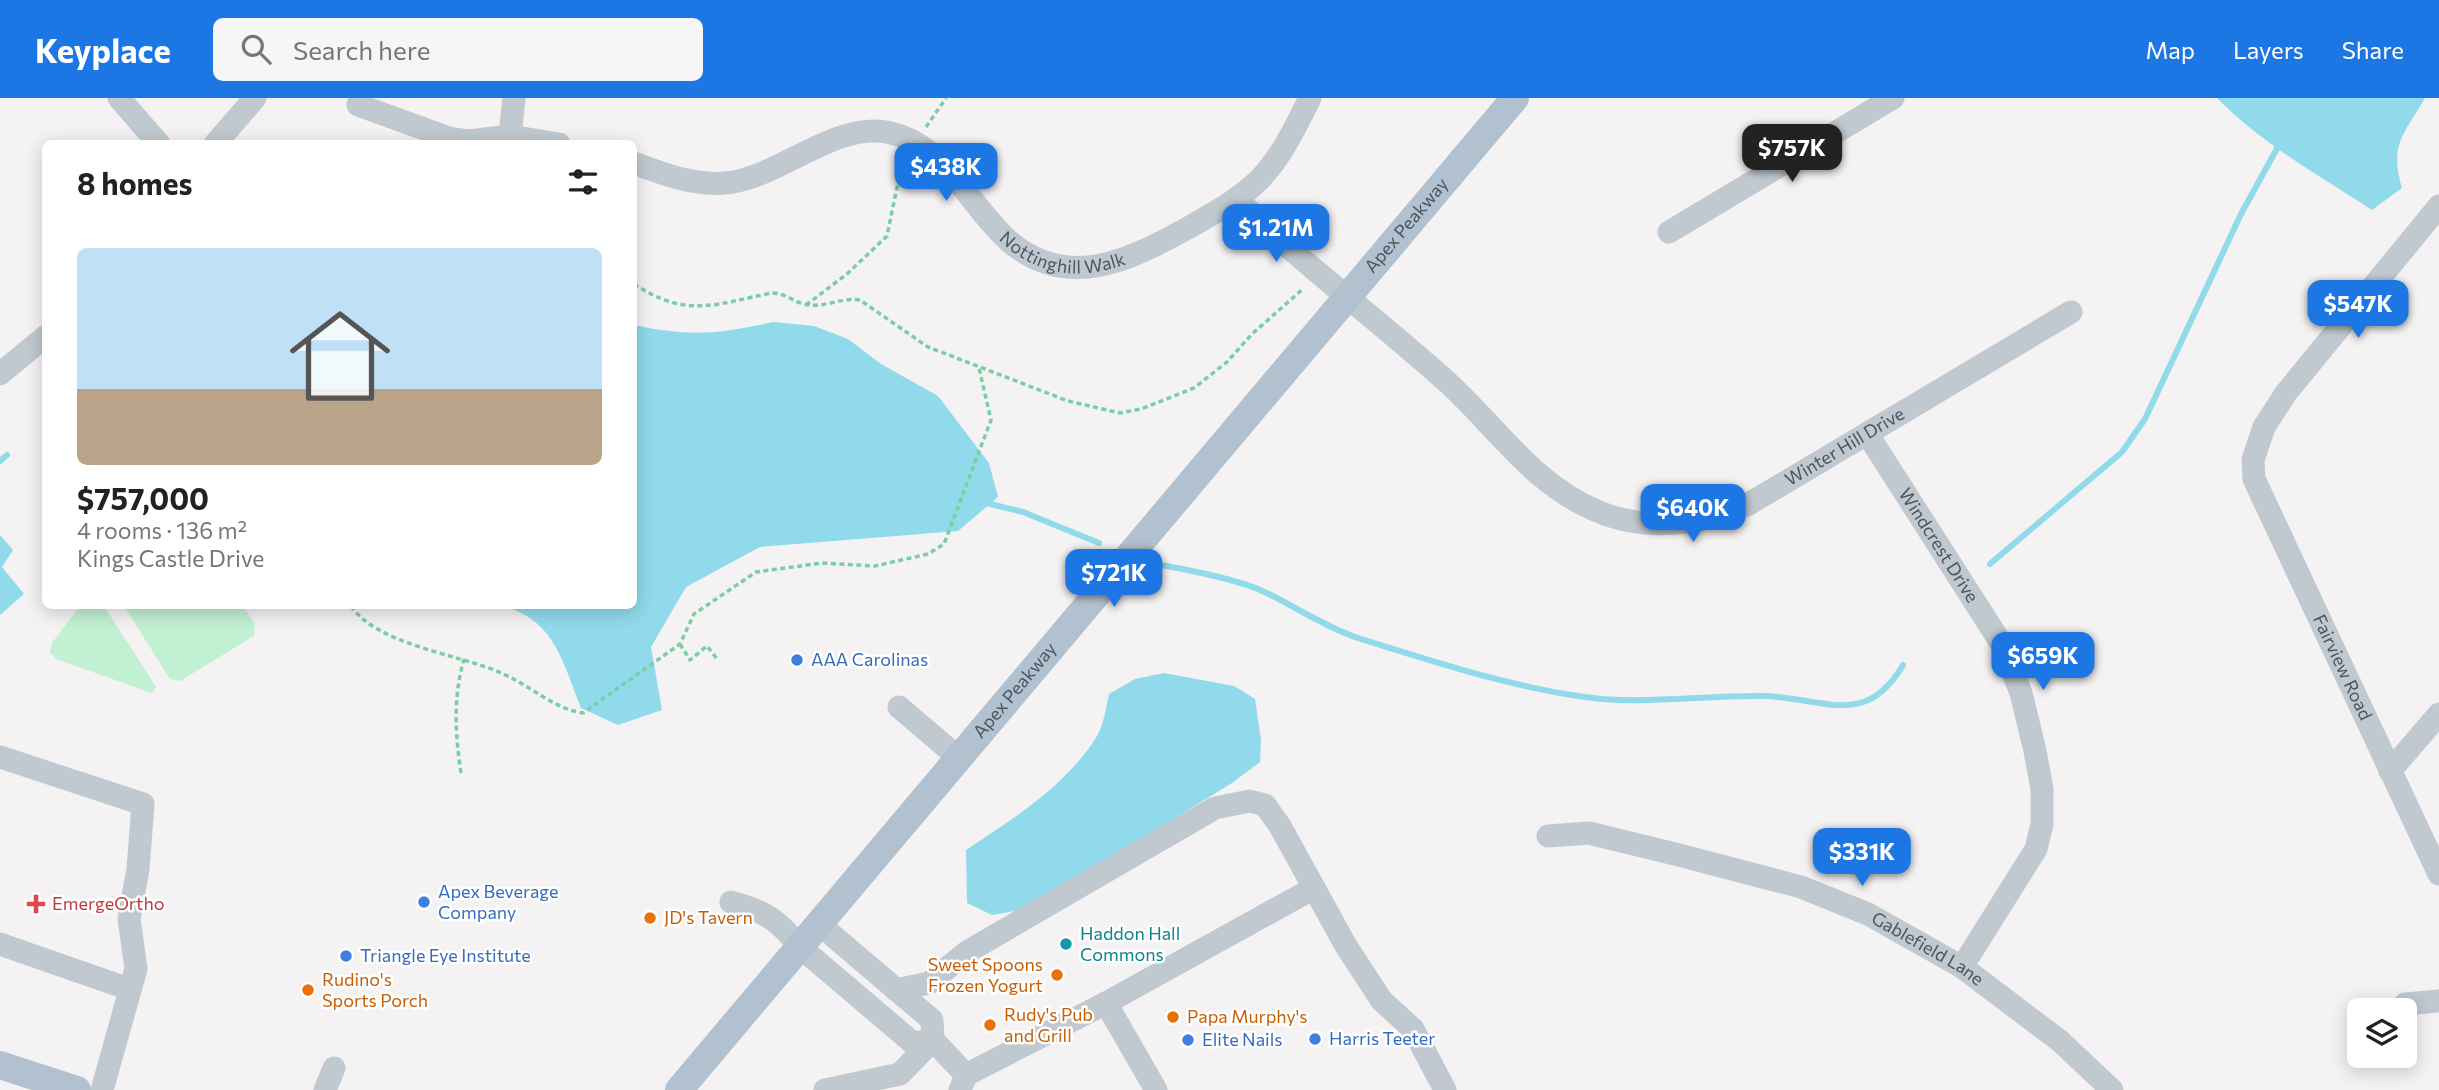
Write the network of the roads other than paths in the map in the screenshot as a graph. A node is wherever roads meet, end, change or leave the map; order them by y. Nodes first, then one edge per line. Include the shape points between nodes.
1 (119, 98) edge
2 (255, 98) edge
3 (514, 98) edge
4 (1310, 98) edge
5 (1515, 98) edge
6 (1893, 98) edge
7 (358, 105) dead end
8 (510, 136) junction
9 (156, 140) edge
10 (218, 140) edge
11 (462, 140) edge
12 (477, 140) edge
13 (534, 140) edge
14 (637, 164) edge
15 (1237, 199) junction
16 (2439, 206) edge
17 (1669, 232) dead end
18 (1346, 295) junction
19 (2071, 312) dead end
20 (42, 339) edge
21 (0, 374) edge
22 (1868, 435) junction
23 (899, 707) dead end
24 (2439, 714) edge
25 (0, 757) edge
26 (960, 758) junction
27 (2390, 772) junction
28 (1548, 836) dead end
29 (2439, 874) edge
30 (1314, 888) junction
31 (731, 902) dead end
32 (819, 924) junction
33 (0, 944) edge
34 (800, 947) junction
35 (1962, 967) junction
36 (129, 989) junction
37 (897, 990) junction
38 (2439, 1001) edge
39 (2417, 1002) edge
40 (1107, 1003) junction
41 (933, 1040) junction
42 (0, 1065) edge
43 (334, 1068) dead end
44 (900, 1082) edge
45 (963, 1083) edge
46 (77, 1090) edge
47 (102, 1090) edge
48 (325, 1090) edge
49 (678, 1090) edge
50 (825, 1090) edge
51 (1156, 1090) edge
52 (1445, 1090) edge
53 (2112, 1090) edge

1 - 9 street
2 - 10 street
3 - 8 street
4 - 15 street, Nottinghill Walk via 1273,164
5 - 18 main road, Apex Peakway
6 - 17 street
7 - 11 street
8 - 12 street
8 - 13 street
14 - 15 street, Nottinghill Walk via 707,184 729,183 855,134 884,131 939,159 1011,242 1034,257 1089,268 1119,263
15 - 18 street, Winter Hill Drive
16 - 27 street, Fairview Road via 2286,393 2264,427 2253,460 2254,479
18 - 22 street, Winter Hill Drive via 1472,406 1531,470 1560,492 1612,516 1668,523 1725,515
18 - 26 main road, Apex Peakway
19 - 22 street, Winter Hill Drive
20 - 21 street
22 - 35 street, Windcrest Drive via 2001,643 2021,693 2040,776 2042,824 2036,849
23 - 26 street
24 - 27 street
25 - 36 street via 143,804 129,919 136,969
26 - 32 main road, Apex Peakway
27 - 29 street, Fairview Road
28 - 35 street, Gablefield Lane via 1589,833 1789,883 1868,914
30 - 37 street via 1265,805 1250,800 1215,808 967,952 929,984
30 - 40 street
30 - 52 street via 1382,1001 1413,1029
31 - 34 street via 762,911
32 - 34 main road, Apex Peakway
32 - 37 street
33 - 36 street
34 - 41 street via 913,1043
34 - 49 main road, Apex Peakway
35 - 53 street, Gablefield Lane via 2060,1041
36 - 47 street
37 - 41 street via 932,1020
38 - 39 street
40 - 45 street
40 - 51 street
41 - 44 street
41 - 45 street
42 - 46 main road
43 - 48 street
44 - 50 street

